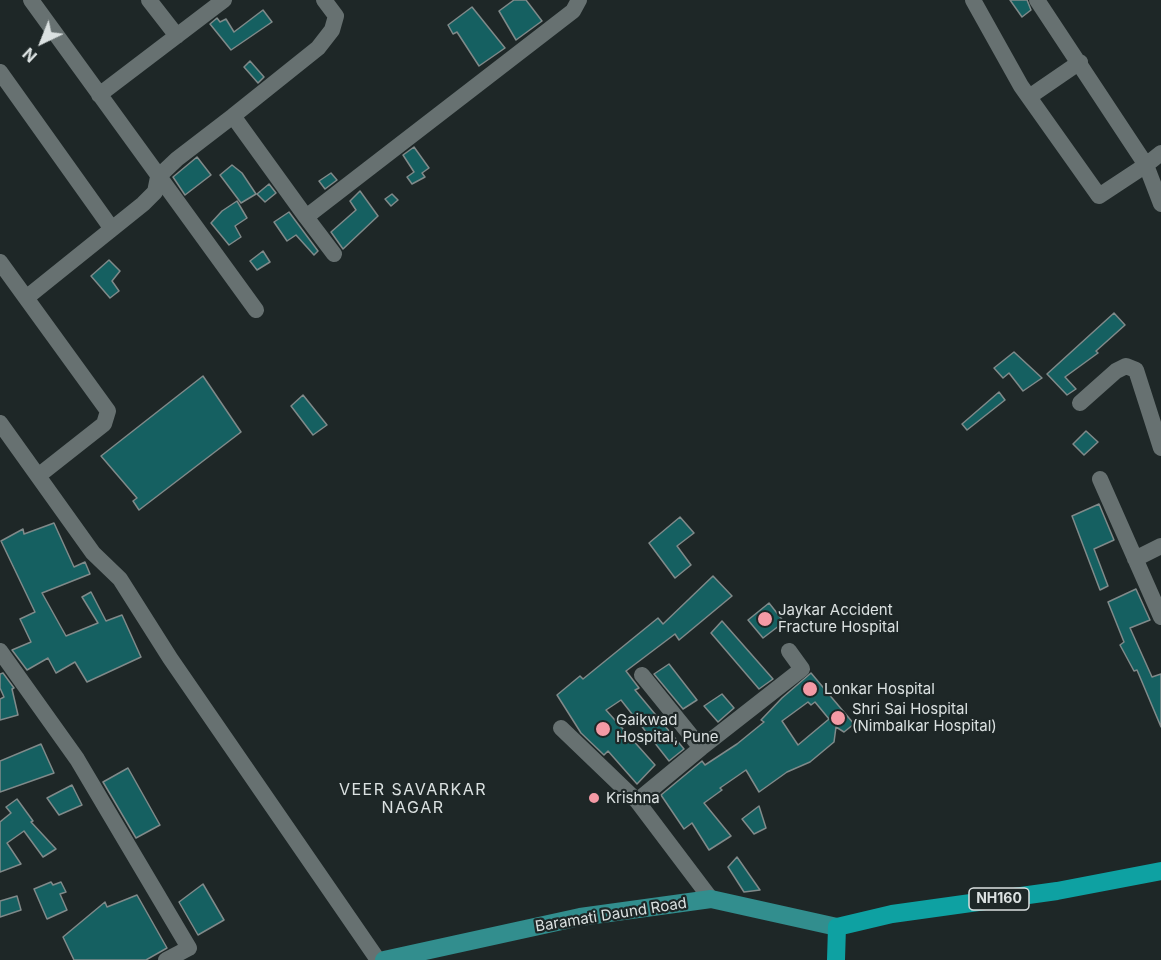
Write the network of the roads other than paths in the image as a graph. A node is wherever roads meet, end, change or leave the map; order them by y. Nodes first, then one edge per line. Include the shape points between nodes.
1 (31, 0) edge
2 (149, 0) edge
3 (224, 0) edge
4 (324, 0) edge
5 (579, 0) edge
6 (973, 0) edge
7 (1037, 0) edge
8 (177, 36) junction
9 (1080, 63) junction
10 (0, 72) edge
11 (99, 95) junction
12 (1029, 97) junction
13 (233, 116) junction
14 (1161, 153) edge
15 (1146, 165) junction
16 (158, 177) junction
17 (1161, 204) edge
18 (306, 216) junction
19 (112, 229) junction
20 (334, 254) dead end
21 (0, 262) edge
22 (26, 298) junction
23 (256, 310) dead end
24 (1080, 403) dead end
25 (0, 423) edge
26 (1161, 448) edge
27 (38, 476) junction
28 (1100, 479) dead end
29 (1161, 546) edge
30 (1135, 558) junction
31 (1161, 617) edge
32 (0, 651) edge
33 (789, 651) dead end
34 (642, 675) dead end
35 (561, 728) dead end
36 (701, 748) junction
37 (637, 801) junction
38 (1161, 871) edge
39 (711, 899) junction
40 (837, 927) junction
41 (166, 960) edge
42 (378, 960) edge
43 (384, 960) edge
44 (836, 960) edge

1 - 11 street
2 - 8 street
3 - 8 street
4 - 13 street via 336,16 332,30 318,48
5 - 18 street via 573,11
6 - 12 street
7 - 9 street
8 - 11 street
9 - 12 street
9 - 15 street
10 - 19 street
11 - 16 street
12 - 15 street via 1099,196
13 - 16 street
13 - 18 street
14 - 15 street
15 - 17 street
16 - 19 street via 155,192
16 - 23 street
18 - 20 street
19 - 22 street
21 - 22 street
22 - 27 street via 108,411 104,424
24 - 26 street via 1116,371 1126,366 1136,370
25 - 27 street
27 - 42 street via 93,553 120,579
28 - 30 street
29 - 30 street
30 - 31 street
32 - 41 street via 77,759 189,948
33 - 36 street via 802,669
34 - 36 street
35 - 37 street
36 - 37 street
37 - 39 street
38 - 40 highway, NH160 via 1057,891 892,914
39 - 40 main road, Baramati Daund Road
39 - 43 main road, Baramati Daund Road via 580,917
40 - 44 highway

